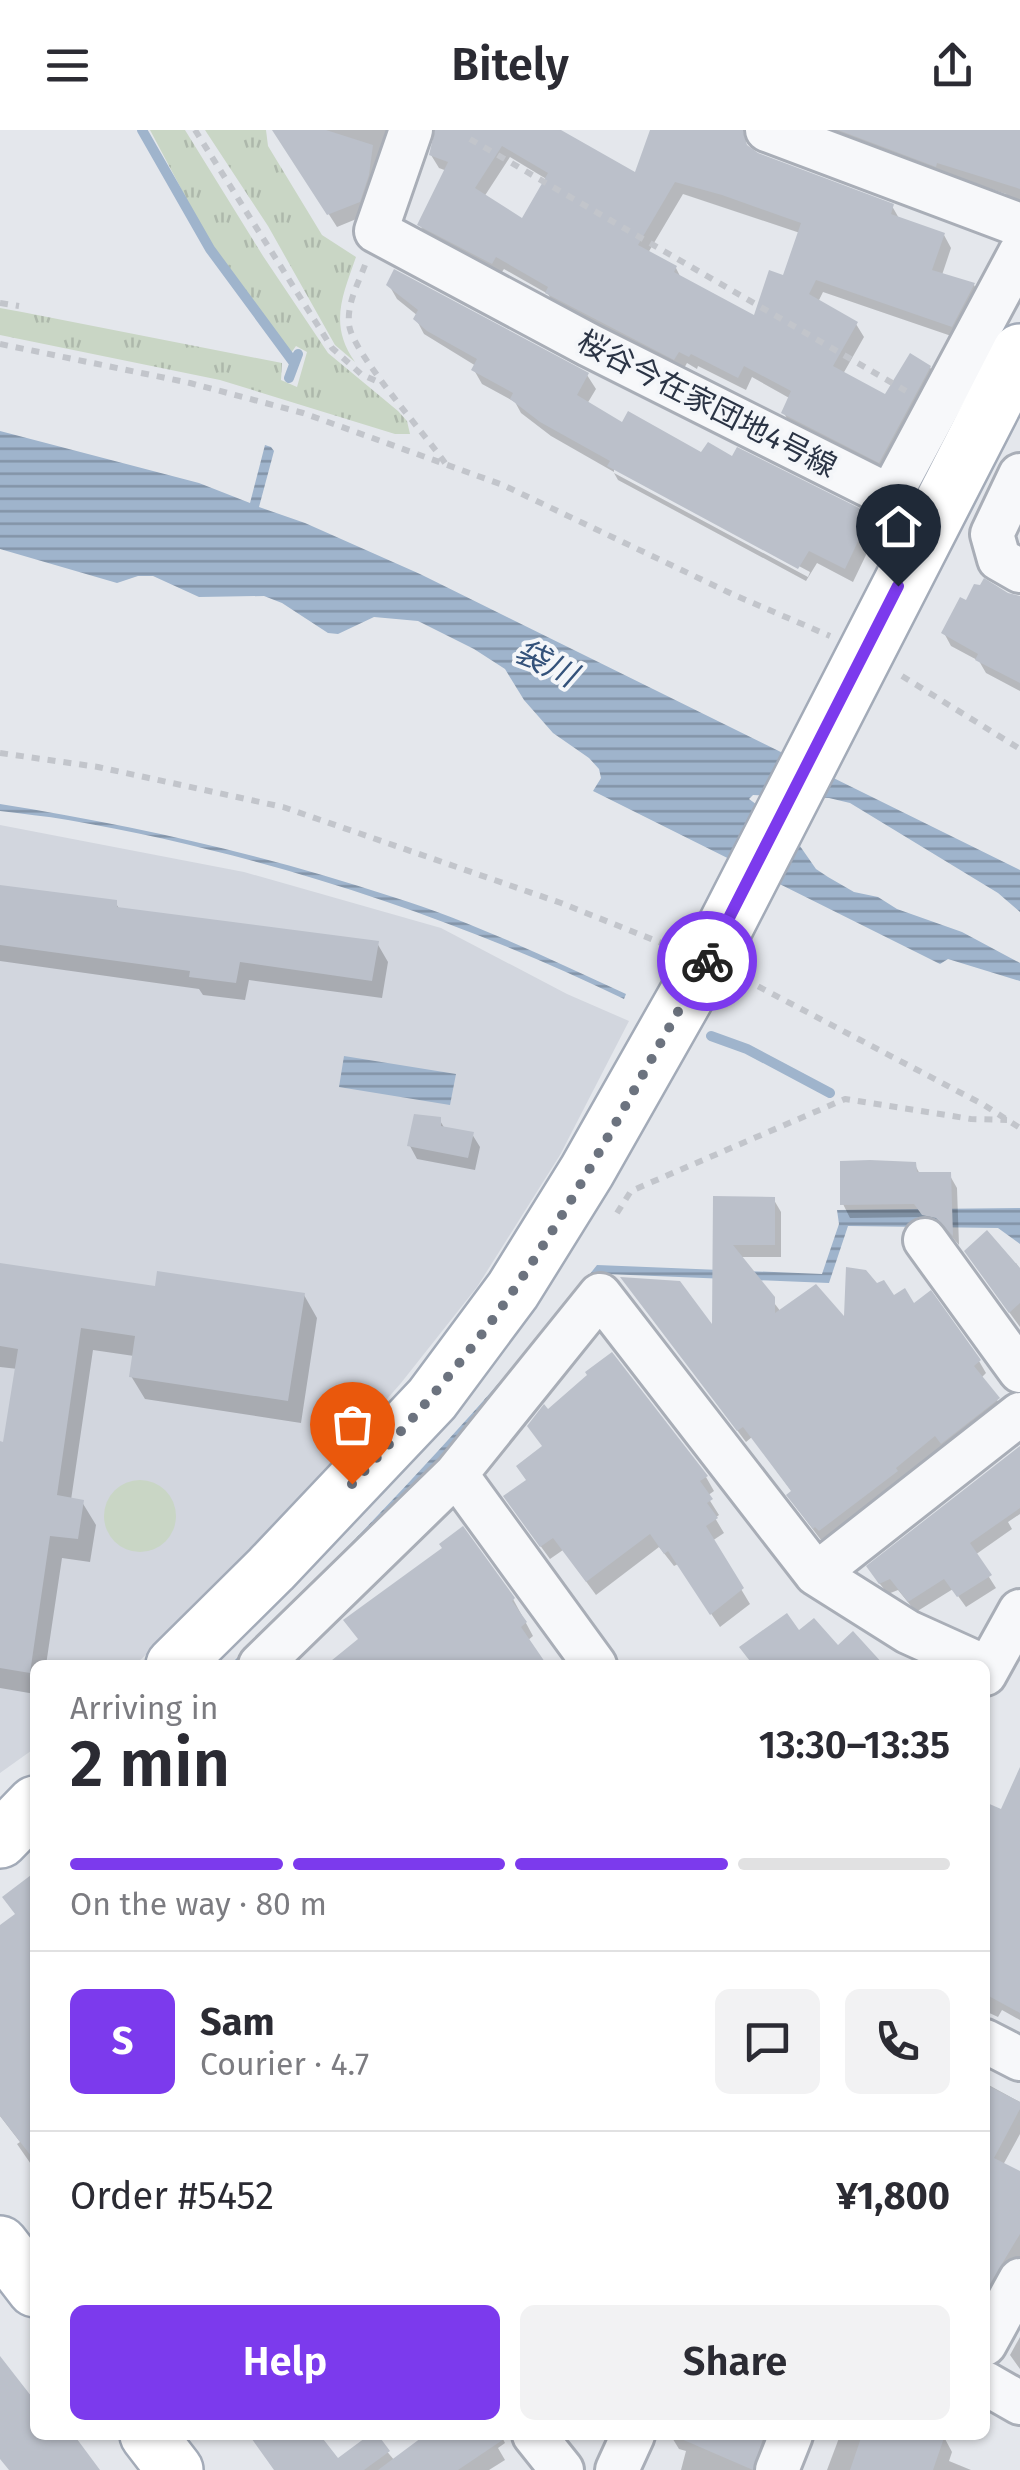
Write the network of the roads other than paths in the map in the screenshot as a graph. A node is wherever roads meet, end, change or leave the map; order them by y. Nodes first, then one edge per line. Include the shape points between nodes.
1 (412, 130) edge
2 (767, 130) edge
3 (859, 145) edge
4 (1020, 225) edge
5 (1020, 253) edge
6 (1020, 352) edge
7 (1020, 475) edge
8 (1020, 571) edge
9 (926, 1240) dead end
10 (1020, 1370) edge
11 (1020, 1414) edge
12 (456, 1474) junction
13 (816, 1574) junction
14 (1020, 1611) edge
15 (179, 1660) edge
16 (265, 1660) edge
17 (592, 1660) edge
18 (966, 1660) edge
19 (990, 1661) edge
20 (30, 1809) edge
21 (0, 1840) edge
22 (0, 2244) edge
23 (1020, 2280) edge
24 (30, 2283) edge
25 (990, 2335) edge
26 (990, 2387) edge
27 (1020, 2403) edge
28 (152, 2440) edge
29 (538, 2440) edge
30 (631, 2440) edge
31 (789, 2440) edge
32 (175, 2470) edge
33 (562, 2470) edge
34 (616, 2470) edge
35 (778, 2470) edge

1 - 5 street, 桜谷今在家団地4号線 via 376,232 890,496
2 - 3 street
3 - 4 street
6 - 15 main road via 714,947 514,1290 444,1383
7 - 8 street via 992,534 998,558
9 - 10 street
11 - 13 street
12 - 13 street via 600,1296
12 - 16 street
12 - 17 street
13 - 18 street
14 - 19 street
20 - 21 main road
22 - 24 main road
23 - 25 street
26 - 27 street
28 - 32 main road
29 - 33 street
30 - 34 street
31 - 35 street

